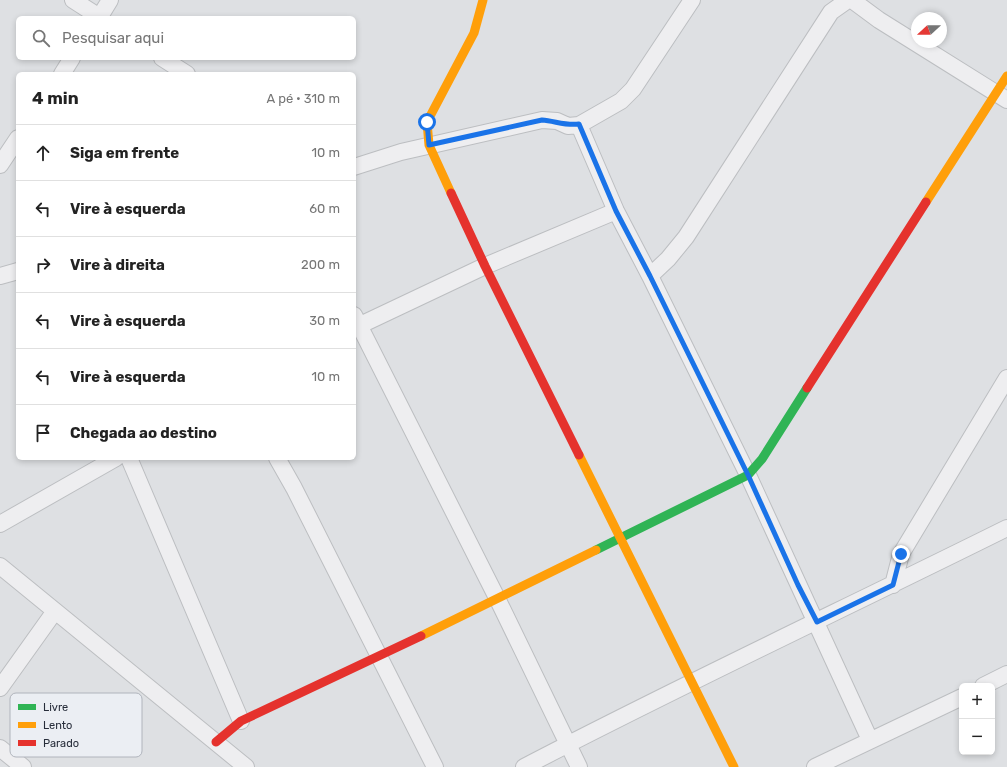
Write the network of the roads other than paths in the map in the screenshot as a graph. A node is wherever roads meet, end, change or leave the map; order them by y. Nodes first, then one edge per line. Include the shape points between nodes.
1 (73, 0) edge
2 (110, 0) edge
3 (482, 0) edge
4 (692, 0) edge
5 (848, 0) edge
6 (852, 0) edge
7 (97, 16) edge
8 (101, 16) edge
9 (71, 60) edge
10 (165, 60) edge
11 (63, 72) edge
12 (184, 72) edge
13 (1007, 76) edge
14 (1001, 97) edge
15 (579, 124) junction
16 (16, 141) edge
17 (429, 145) junction
18 (0, 165) edge
19 (356, 166) edge
20 (616, 211) junction
21 (485, 266) junction
22 (16, 272) edge
23 (0, 276) edge
24 (650, 276) junction
25 (356, 323) edge
26 (1007, 378) edge
27 (112, 460) edge
28 (130, 460) edge
29 (278, 460) edge
30 (748, 475) junction
31 (1, 520) edge
32 (1007, 528) edge
33 (621, 537) junction
34 (0, 566) edge
35 (893, 585) junction
36 (497, 598) junction
37 (54, 611) junction
38 (817, 622) junction
39 (380, 656) junction
40 (1007, 674) edge
41 (692, 680) junction
42 (989, 683) edge
43 (0, 688) edge
44 (959, 698) edge
45 (241, 721) junction
46 (870, 740) junction
47 (216, 742) junction
48 (568, 744) junction
49 (0, 748) edge
50 (10, 756) edge
51 (11, 757) edge
52 (23, 767) edge
53 (246, 767) edge
54 (435, 767) edge
55 (524, 767) edge
56 (579, 767) edge
57 (734, 767) edge
58 (816, 767) edge

1 - 7 street
2 - 8 street
3 - 17 street via 474,33 427,122
4 - 15 street via 633,89 621,101
5 - 24 street via 831,12 686,237
6 - 14 street via 879,20
9 - 11 street
10 - 12 street
13 - 14 street
14 - 30 street via 762,459
15 - 17 street via 568,126 557,121 542,120
15 - 20 street
16 - 18 street
17 - 19 street
17 - 21 street
20 - 21 street
20 - 24 street
21 - 25 street
21 - 33 street
22 - 23 street
24 - 30 street
25 - 36 street
26 - 35 street via 901,554
27 - 31 street
28 - 45 street
29 - 39 street
30 - 33 street
30 - 38 street
32 - 35 street
33 - 36 street
33 - 41 street
34 - 37 street
35 - 38 street
36 - 39 street
36 - 48 street
37 - 43 street
37 - 47 street
38 - 41 street
38 - 46 street
39 - 45 street
39 - 54 street
40 - 42 street
41 - 48 street
41 - 57 street
44 - 46 street
45 - 47 street
46 - 58 street
47 - 53 street
48 - 55 street
48 - 56 street
49 - 50 street
51 - 52 street

